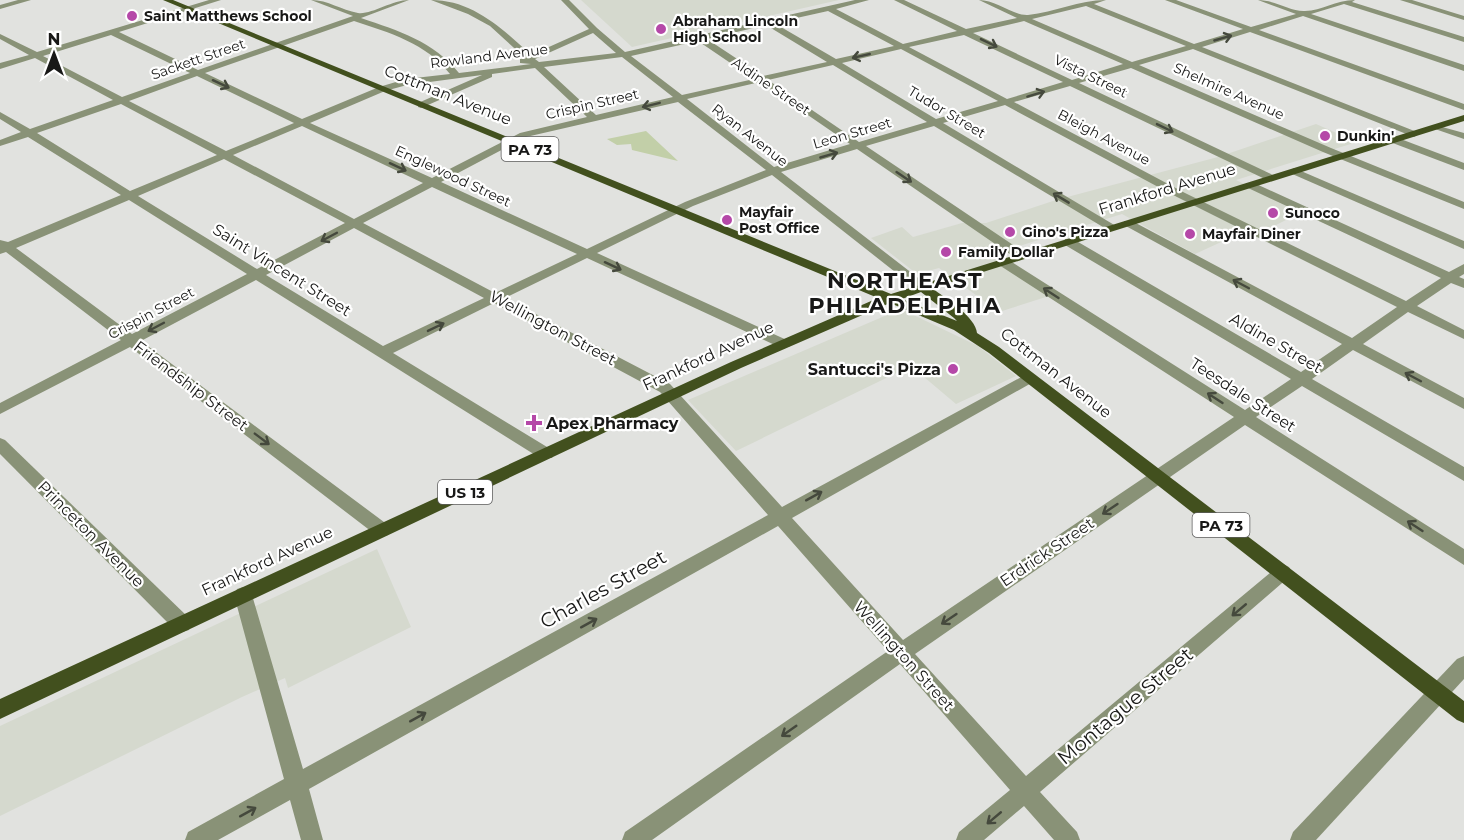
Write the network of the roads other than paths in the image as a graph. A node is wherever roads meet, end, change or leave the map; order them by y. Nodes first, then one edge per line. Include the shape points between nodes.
1 (27, 0) edge
2 (167, 0) edge
3 (217, 0) edge
4 (315, 0) edge
5 (405, 0) edge
6 (435, 0) edge
7 (565, 0) edge
8 (865, 0) edge
9 (898, 0) edge
10 (983, 0) edge
11 (1076, 0) edge
12 (1102, 0) edge
13 (1169, 0) edge
14 (1262, 0) edge
15 (1404, 0) edge
16 (1345, 1) edge
17 (1086, 4) junction
18 (0, 7) edge
19 (829, 8) junction
20 (188, 9) junction
21 (1305, 14) junction
22 (357, 17) junction
23 (1024, 18) junction
24 (1464, 18) edge
25 (767, 22) junction
26 (594, 30) junction
27 (1251, 30) junction
28 (112, 32) junction
29 (965, 32) junction
30 (0, 36) edge
31 (699, 38) junction
32 (1462, 38) edge
33 (276, 45) junction
34 (902, 47) junction
35 (1194, 47) junction
36 (623, 54) junction
37 (36, 55) junction
38 (528, 59) junction
39 (834, 63) junction
40 (538, 65) junction
41 (1132, 65) junction
42 (0, 66) edge
43 (1464, 68) edge
44 (505, 69) junction
45 (198, 73) junction
46 (456, 75) junction
47 (762, 80) junction
48 (1072, 83) junction
49 (382, 89) junction
50 (679, 99) junction
51 (122, 100) junction
52 (1007, 102) junction
53 (421, 105) junction
54 (1464, 107) edge
55 (0, 115) edge
56 (1464, 118) edge
57 (595, 119) junction
58 (302, 123) junction
59 (936, 123) junction
60 (1437, 127) junction
61 (29, 133) junction
62 (1414, 134) junction
63 (1464, 136) edge
64 (1394, 140) junction
65 (511, 141) junction
66 (0, 143) edge
67 (859, 146) junction
68 (225, 155) junction
69 (1342, 156) junction
70 (1464, 167) edge
71 (1294, 171) junction
72 (773, 172) junction
73 (1271, 178) junction
74 (433, 183) junction
75 (1250, 185) junction
76 (130, 195) junction
77 (1195, 202) junction
78 (1464, 206) edge
79 (677, 210) junction
80 (1128, 223) junction
81 (355, 224) junction
82 (1112, 228) junction
83 (1069, 242) junction
84 (1464, 245) edge
85 (2, 246) edge
86 (588, 254) junction
87 (1021, 256) junction
88 (1004, 262) junction
89 (1464, 268) edge
90 (257, 274) junction
91 (1450, 278) junction
92 (1464, 284) edge
93 (922, 287) junction
94 (495, 298) junction
95 (891, 298) junction
96 (1407, 306) junction
97 (1464, 335) edge
98 (977, 338) junction
99 (131, 340) junction
100 (784, 344) junction
101 (1352, 344) junction
102 (383, 352) junction
103 (1030, 378) junction
104 (1300, 379) junction
105 (673, 395) junction
106 (1464, 404) edge
107 (0, 409) edge
108 (1245, 417) junction
109 (0, 444) edge
110 (546, 454) junction
111 (1464, 475) edge
112 (1158, 476) junction
113 (780, 515) junction
114 (382, 530) junction
115 (1464, 558) edge
116 (1283, 572) junction
117 (243, 596) junction
118 (182, 624) junction
119 (900, 653) junction
120 (1464, 665) edge
121 (1437, 692) junction
122 (0, 709) edge
123 (1464, 713) edge
124 (296, 784) junction
125 (1025, 791) junction
126 (196, 840) edge
127 (312, 840) edge
128 (633, 840) edge
129 (967, 840) edge
130 (1069, 840) edge
131 (1301, 840) edge

1 - 18 street
2 - 20 main road, Cottman Avenue / PA 73
3 - 20 street
4 - 22 street
5 - 22 street, Sackett Street
6 - 38 street via 493,24
7 - 26 street, Ryan Avenue
8 - 19 street, Rowland Avenue
9 - 29 street, Vista Street
10 - 23 street, Shelmire Avenue
11 - 17 street
12 - 17 street, Crispin Street
13 - 27 street
14 - 21 street
15 - 24 street
16 - 21 street, Leon Street
16 - 32 street
17 - 23 street, Crispin Street
17 - 35 street
19 - 25 street, Rowland Avenue
19 - 34 street, Bleigh Avenue
20 - 28 street
20 - 33 main road, Cottman Avenue / PA 73
21 - 27 street, Leon Street
21 - 43 street
22 - 33 street, Sackett Street
22 - 46 street via 429,46
23 - 29 street, Crispin Street
23 - 41 street, Shelmire Avenue
25 - 31 street, Rowland Avenue
25 - 39 street, Tudor Street
26 - 36 street, Ryan Avenue
26 - 38 street
35 -> 27 street, Leon Street
27 - 54 street
28 - 37 street
28 - 45 street, Englewood Street
29 - 34 street, Crispin Street
29 -> 48 street, Vista Street
30 - 37 street, Wellington Street
31 - 36 street, Rowland Avenue
31 - 47 street, Aldine Street
33 - 45 street, Sackett Street
33 - 49 main road, Cottman Avenue / PA 73
34 -> 39 street, Crispin Street
34 - 52 street, Bleigh Avenue
35 - 41 street, Leon Street
35 - 62 street
36 - 40 street, Rowland Avenue
36 - 50 street, Ryan Avenue
37 - 42 street
37 - 51 street, Wellington Street
38 - 40 street
38 - 44 street
39 - 47 street, Crispin Street
39 - 59 street, Tudor Street
40 - 44 street, Rowland Avenue
40 - 57 street
41 - 48 street, Leon Street
41 - 69 street, Shelmire Avenue
44 - 46 street, Rowland Avenue
44 - 53 street
45 - 51 street, Sackett Street
45 -> 58 street, Englewood Street
46 - 49 street, Rowland Avenue
47 - 50 street, Crispin Street
47 - 67 street, Aldine Street
52 -> 48 street, Leon Street
48 -> 73 street, Vista Street
49 - 53 main road, Cottman Avenue / PA 73
49 - 58 street, Rowland Avenue
50 -> 57 street, Crispin Street
50 - 72 street, Ryan Avenue
51 - 61 street, Sackett Street
51 - 68 street, Wellington Street
52 - 59 street, Leon Street
52 - 77 street, Bleigh Avenue
53 - 65 main road, Cottman Avenue / PA 73
55 - 61 street, Saint Vincent Street
56 - 60 main road, Frankford Avenue / US 13
57 - 65 street, Crispin Street
58 - 68 street, Rowland Avenue
58 -> 74 street, Englewood Street
59 - 67 street, Leon Street
82 -> 59 street, Tudor Street
60 - 62 main road, Frankford Avenue / US 13
60 - 63 street
61 - 66 street, Sackett Street
61 - 76 street, Saint Vincent Street
62 - 64 main road, Frankford Avenue / US 13
64 - 69 main road, Frankford Avenue / US 13
64 - 70 street
65 - 74 street, Crispin Street
65 - 79 main road, Cottman Avenue / PA 73
72 -> 67 street, Leon Street
67 -> 87 street, Aldine Street
68 - 76 street, Rowland Avenue
68 - 81 street, Wellington Street
69 - 71 main road, Frankford Avenue / US 13
69 - 78 street, Shelmire Avenue
71 - 73 main road, Frankford Avenue / US 13
71 - 84 street
72 - 79 street, Leon Street
72 - 93 street, Ryan Avenue
73 - 75 main road, Frankford Avenue / US 13
74 - 81 street, Crispin Street
74 - 86 street, Englewood Street
75 - 77 main road, Frankford Avenue / US 13
75 - 91 street
76 - 85 street, Rowland Avenue
76 - 90 street, Saint Vincent Street
77 - 80 main road, Frankford Avenue / US 13
77 - 96 street, Bleigh Avenue
79 - 86 street, Leon Street
79 - 95 main road, Cottman Avenue / PA 73
80 - 82 main road, Frankford Avenue / US 13
101 -> 80 street
81 -> 90 street, Crispin Street
81 - 94 street, Wellington Street
82 - 83 main road, Frankford Avenue / US 13
83 - 87 main road, Frankford Avenue / US 13
83 - 104 street, Aldine Street
85 - 99 street, Friendship Street
86 - 94 street, Leon Street
86 -> 100 street, Englewood Street
87 - 88 main road, Frankford Avenue / US 13
88 - 93 main road, Frankford Avenue / US 13
108 -> 88 street, Teesdale Street
89 - 91 street, Erdrick Street
90 -> 99 street, Crispin Street
90 - 102 street, Saint Vincent Street
91 - 92 street
91 - 96 street, Erdrick Street
93 - 95 main road, Frankford Avenue / US 13
93 - 98 main road via 959,315
102 -> 94 street, Leon Street
94 - 105 street, Wellington Street
95 - 98 main road, Cottman Avenue / PA 73
95 - 100 main road, Frankford Avenue / US 13
96 - 97 street, Bleigh Avenue
96 - 101 street, Erdrick Street
98 - 103 main road, Cottman Avenue / PA 73
99 - 107 street, Crispin Street
99 -> 114 street, Friendship Street
100 - 105 main road, Frankford Avenue / US 13
101 - 104 street, Erdrick Street
106 -> 101 street
102 - 110 street, Saint Vincent Street
103 - 112 main road, Cottman Avenue / PA 73
113 -> 103 street, Charles Street
104 - 108 street, Erdrick Street
104 - 111 street, Aldine Street
105 - 110 main road, Frankford Avenue / US 13
105 - 113 street, Wellington Street
108 - 112 street, Erdrick Street
115 -> 108 street, Teesdale Street
109 - 118 street, Princeton Avenue
110 - 114 main road, Frankford Avenue / US 13
112 - 116 main road, Cottman Avenue / PA 73
112 -> 119 street, Erdrick Street
113 - 119 street, Wellington Street
124 -> 113 street, Charles Street
114 - 117 main road, Frankford Avenue / US 13
116 - 121 main road, Cottman Avenue / PA 73
116 -> 125 street, Montague Street
117 - 118 main road, Frankford Avenue / US 13
117 - 124 street
118 - 122 main road, Frankford Avenue / US 13
119 - 125 street, Wellington Street
119 -> 128 street, Erdrick Street
120 - 121 street
121 - 123 main road, Cottman Avenue / PA 73
121 - 131 street
126 -> 124 street, Charles Street
124 - 127 street
125 -> 129 street, Montague Street
125 - 130 street, Wellington Street

